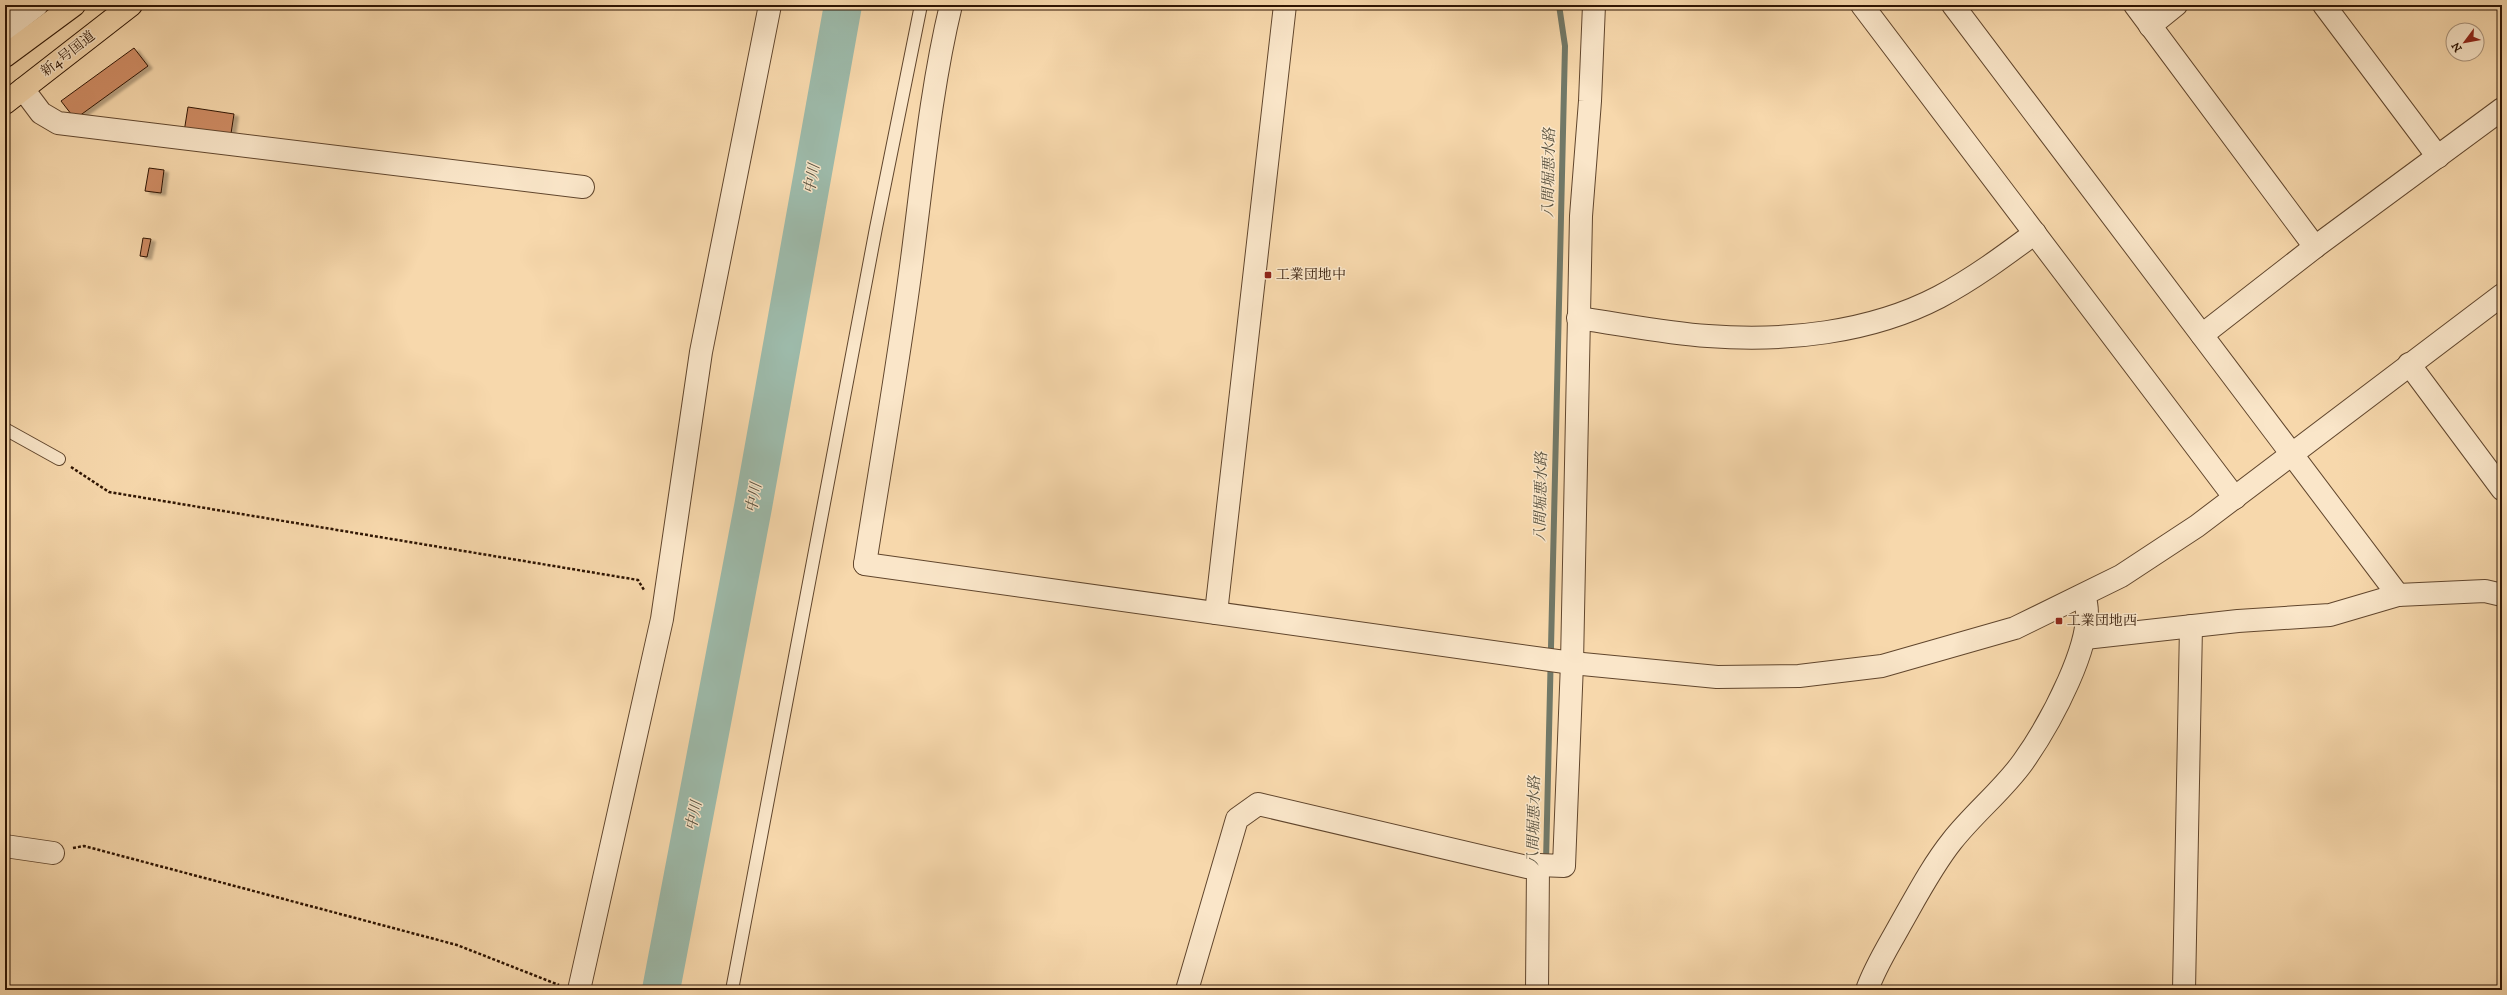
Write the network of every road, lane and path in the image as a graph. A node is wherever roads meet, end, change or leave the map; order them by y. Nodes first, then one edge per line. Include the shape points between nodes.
1 (37, 5) edge
2 (74, 5) edge
3 (131, 5) edge
4 (770, 5) edge
5 (921, 5) edge
6 (951, 5) edge
7 (1285, 5) edge
8 (1594, 5) edge
9 (1862, 5) edge
10 (1953, 5) edge
11 (2135, 5) edge
12 (2176, 5) edge
13 (2324, 5) edge
14 (12, 18) edge
15 (2150, 26) junction
16 (5, 56) edge
17 (23, 89) junction
18 (5, 103) edge
19 (2502, 109) edge
20 (2438, 157) junction
21 (584, 187) dead end
22 (2035, 233) junction
23 (2315, 247) junction
24 (2502, 294) edge
25 (1578, 318) junction
26 (2202, 335) junction
27 (2409, 364) junction
28 (5, 428) edge
29 (2291, 455) junction
30 (59, 459) joint
31 (2501, 485) edge
32 (2235, 498) junction
33 (2398, 595) junction
34 (2502, 595) edge
35 (2084, 596) junction
36 (1216, 613) junction
37 (662, 619) junction
38 (2191, 626) junction
39 (2084, 638) junction
40 (1568, 663) junction
41 (5, 846) edge
42 (53, 853) joint
43 (1546, 865) junction
44 (571, 989) edge
45 (732, 990) edge
46 (1187, 990) edge
47 (1537, 990) edge
48 (1867, 990) edge
49 (2184, 990) edge

1 - 14 street
2 - 16 highway
3 - 17 highway, 新4号国道
4 - 37 street via 701,352
5 - 45 lane via 874,236
6 - 36 street via 923,169 912,260 865,564
7 - 36 street
8 - 25 street via 1581,216
9 - 22 street
10 - 26 street
11 - 15 street
12 - 15 street
13 - 20 street
15 - 23 street
17 - 18 highway, 新4号国道
17 - 21 street via 41,113 58,123
19 - 20 street
20 - 23 street
22 - 25 street via 1983,271 1938,297 1859,326 1808,335 1756,338 1707,336
22 - 32 street
23 - 26 street
24 - 27 street
25 - 40 street
26 - 29 street
27 - 29 street
27 - 31 street
28 - 30 lane
29 - 32 street
29 - 33 street
30 - 37 path via 109,492 638,580
32 - 35 street via 2157,554
33 - 34 street via 2485,591
33 - 38 street via 2330,615
35 - 39 street via 2088,605
35 - 40 street via 2015,628 1882,666 1799,676 1717,677
36 - 40 street
37 - 44 street
38 - 39 street
38 - 49 street
39 - 48 street via 2062,698 2023,762 1952,841 1916,896 1872,974
40 - 43 street via 1564,866
41 - 42 street
42 - 44 path via 84,846 457,945
43 - 46 street via 1527,867 1258,804 1237,819
43 - 47 street

